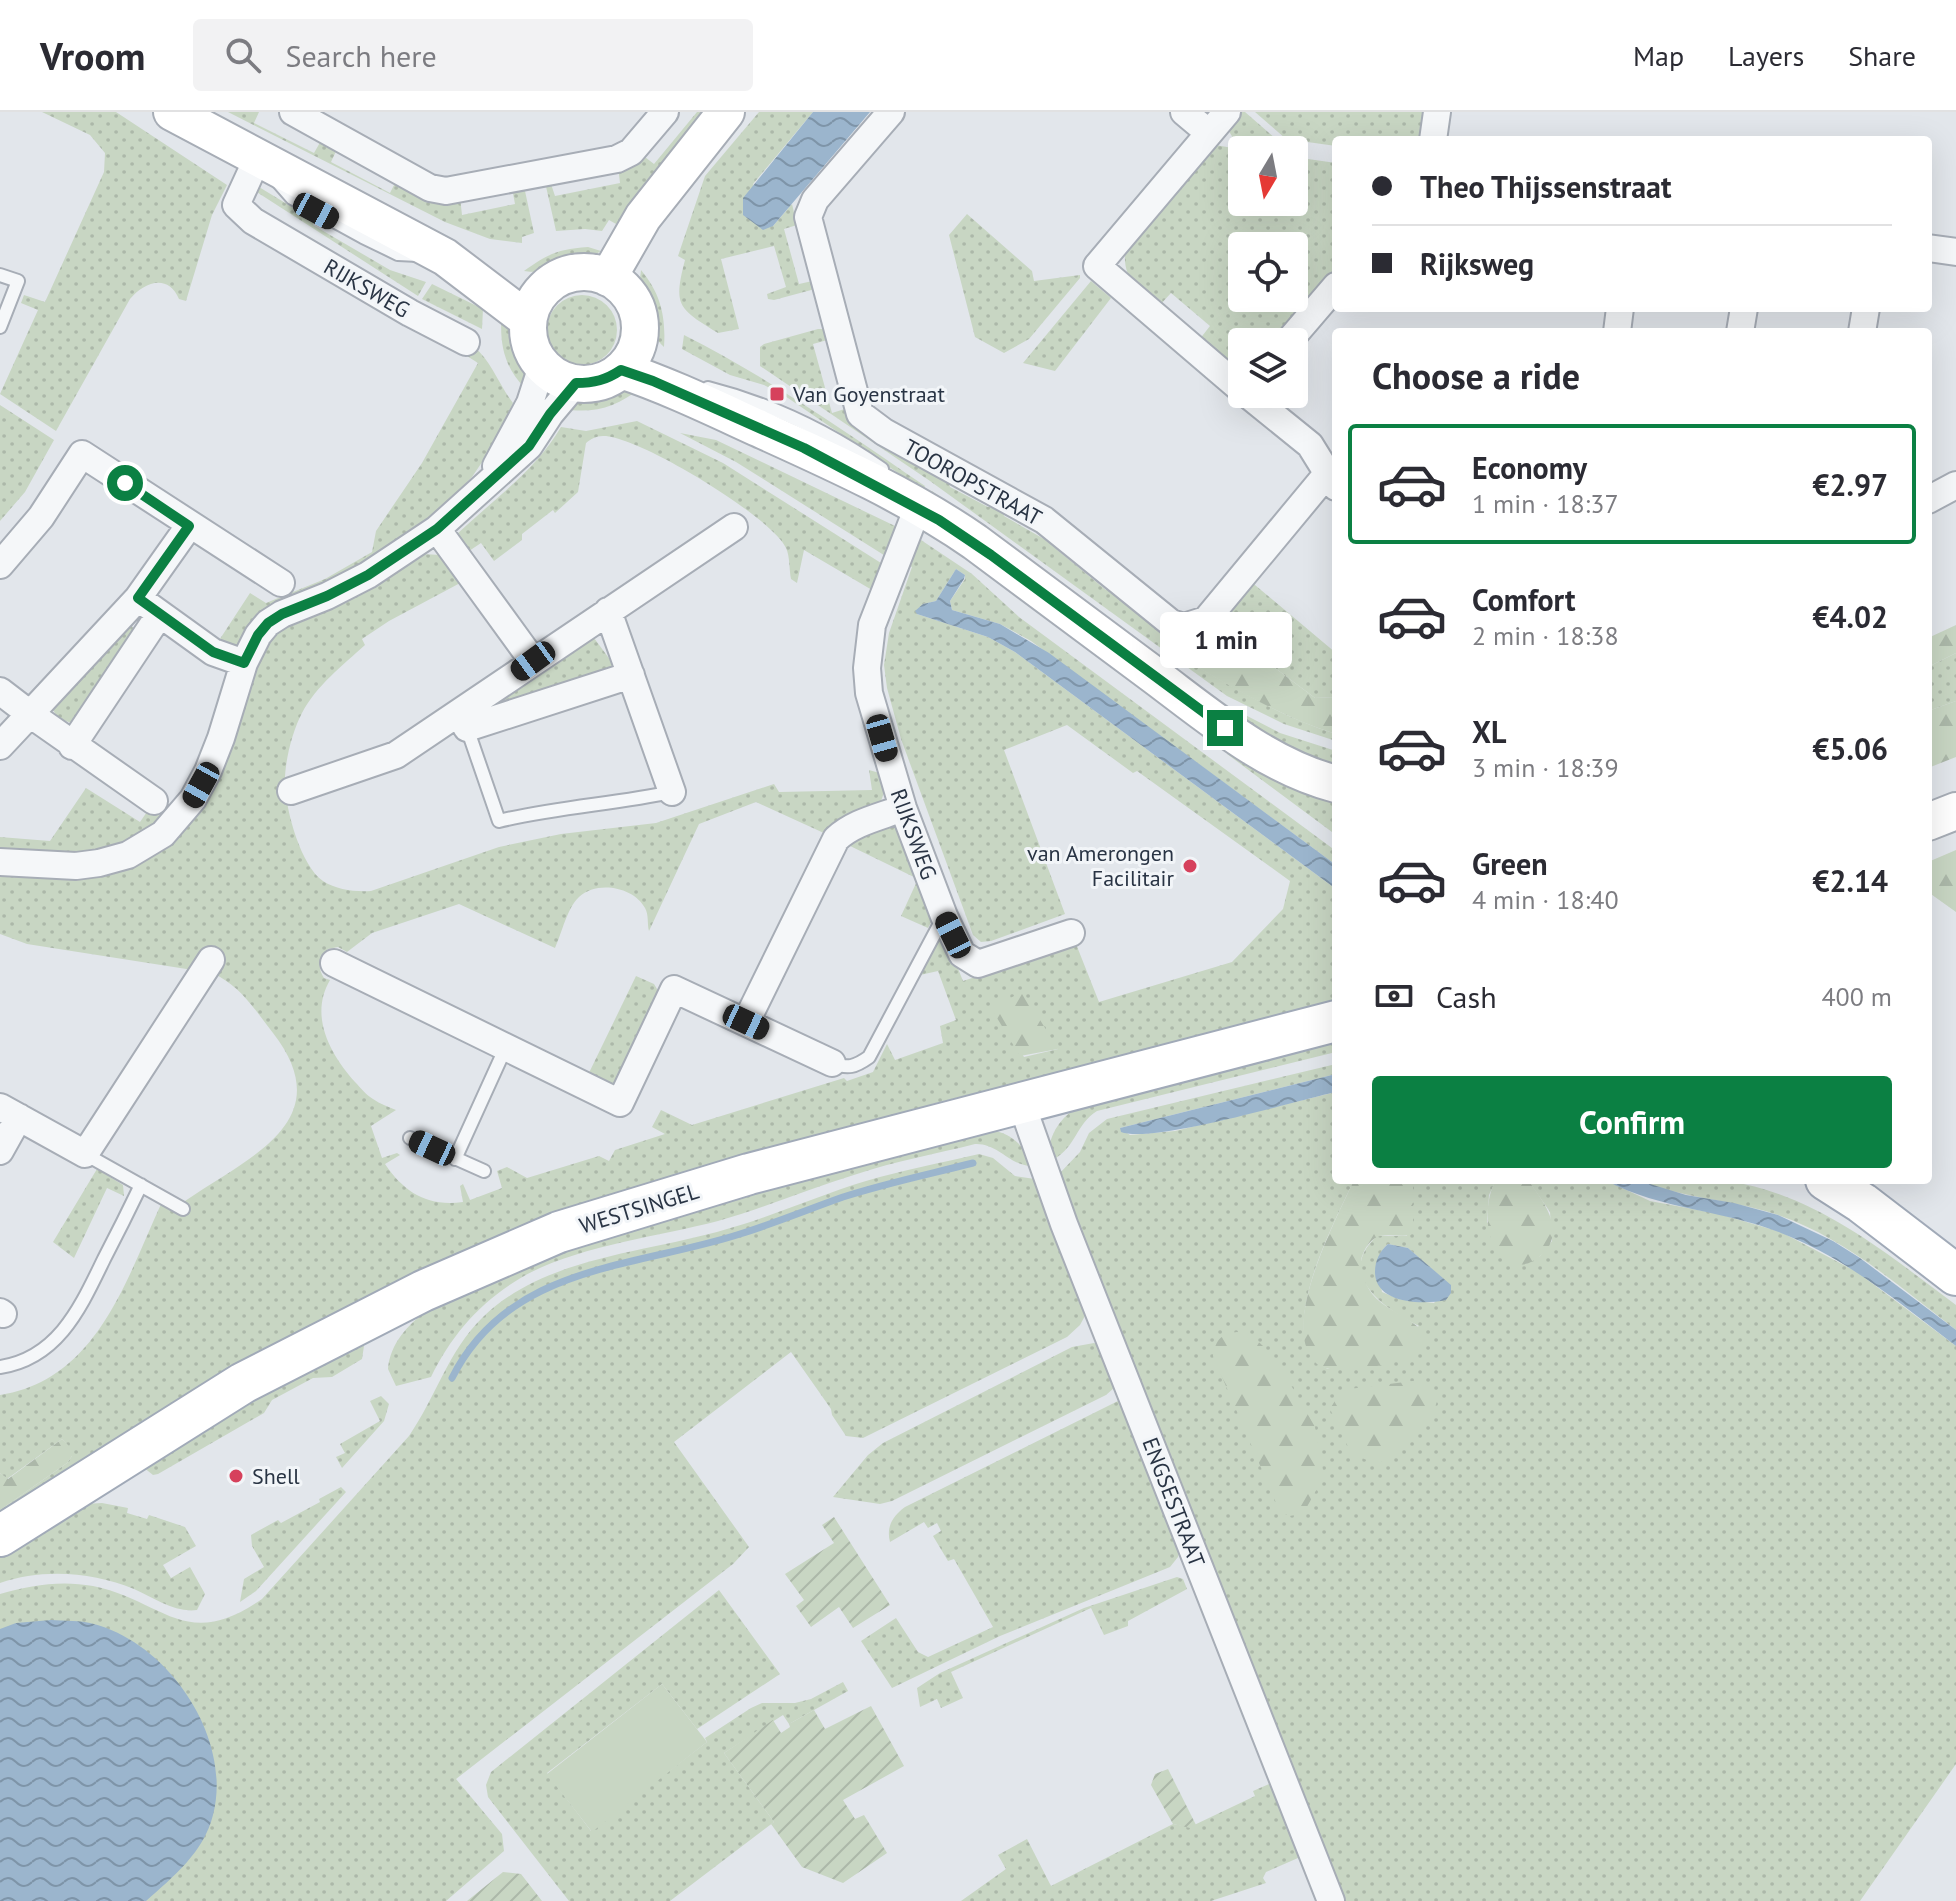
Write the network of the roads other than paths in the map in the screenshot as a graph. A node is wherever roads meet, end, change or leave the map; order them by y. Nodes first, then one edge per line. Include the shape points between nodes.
1 (172, 112) edge
2 (293, 112) edge
3 (665, 112) edge
4 (726, 112) edge
5 (891, 112) edge
6 (1184, 112) edge
7 (1227, 112) edge
8 (1437, 112) edge
9 (1209, 133) junction
10 (1434, 136) edge
11 (258, 157) junction
12 (1932, 249) edge
13 (1956, 252) edge
14 (0, 275) edge
15 (608, 278) junction
16 (1332, 291) edge
17 (536, 305) junction
18 (0, 327) edge
19 (1300, 328) edge
20 (466, 342) dead end
21 (629, 357) junction
22 (542, 366) junction
23 (1228, 378) edge
24 (576, 383) junction
25 (708, 388) junction
26 (1264, 408) edge
27 (804, 448) junction
28 (889, 474) dead end
29 (1332, 480) edge
30 (486, 483) junction
31 (1956, 485) edge
32 (909, 495) junction
33 (1932, 498) edge
34 (189, 526) junction
35 (734, 527) dead end
36 (437, 529) junction
37 (0, 565) edge
38 (281, 583) dead end
39 (138, 598) junction
40 (608, 611) junction
41 (160, 614) junction
42 (533, 661) junction
43 (244, 663) junction
44 (631, 675) junction
45 (0, 691) edge
46 (30, 714) junction
47 (463, 721) junction
48 (0, 746) edge
49 (72, 746) junction
50 (1332, 783) edge
51 (291, 791) dead end
52 (672, 792) joint
53 (154, 801) dead end
54 (903, 808) junction
55 (1956, 811) edge
56 (1932, 820) edge
57 (0, 862) edge
58 (944, 916) junction
59 (1071, 933) dead end
60 (211, 960) dead end
61 (334, 963) dead end
62 (746, 1022) junction
63 (1332, 1022) edge
64 (505, 1049) junction
65 (832, 1063) joint
66 (1021, 1102) junction
67 (10, 1112) edge
68 (410, 1138) dead end
69 (0, 1151) edge
70 (85, 1154) junction
71 (455, 1159) junction
72 (484, 1171) dead end
73 (1832, 1184) edge
74 (141, 1185) junction
75 (183, 1209) dead end
76 (1956, 1275) edge
77 (0, 1367) edge
78 (0, 1536) edge
79 (1331, 1901) edge

1 - 11 street
2 - 3 street via 430,188 446,191 617,159 631,152
4 - 15 street via 643,217
5 - 29 street, TOOROPSTRAAT via 815,200 808,217 860,414 1044,520 1171,623 1184,627 1206,620
6 - 9 street
7 - 9 street
8 - 10 street
9 - 23 street via 1097,266
11 - 17 street
11 - 20 street, RIJKSWEG via 236,205 253,221
12 - 13 street
14 - 18 lane via 18,281
15 - 17 street via 569,274
15 - 21 street via 635,305 640,324
16 - 19 street
17 - 22 street via 530,344
21 - 24 street via 607,379
21 - 25 street
21 - 27 street via 653,381
22 - 24 street via 557,378
22 - 30 street via 530,403
24 - 30 street via 529,446
25 - 27 street
25 - 28 lane via 782,412
26 - 29 street via 1310,445
27 - 32 street
30 - 36 street
31 - 33 street
32 - 50 street via 1225,728 1286,766
32 - 54 street, RIJKSWEG via 872,625 867,668 869,693
34 - 37 street via 82,454 41,517
34 - 38 street
34 - 39 street
35 - 40 street
36 - 42 street
36 - 43 street via 368,575 275,619 258,635
39 - 41 street
39 - 46 street
40 - 42 street
40 - 44 street
41 - 43 street via 213,652
41 - 49 street
42 - 47 street
43 - 57 street via 208,771 193,799 163,834 128,855 99,863
44 - 47 street
44 - 52 street
45 - 46 street
46 - 48 street
46 - 49 street
47 - 51 street via 396,755
47 - 52 lane via 499,821
49 - 53 street
54 - 58 street, RIJKSWEG
54 - 62 street via 836,839
55 - 56 street
58 - 59 street, RIJKSWEG via 962,954 978,964
58 - 65 lane via 869,1057 856,1066
60 - 70 street
61 - 64 street
62 - 64 street via 674,989 620,1103
62 - 65 street
63 - 66 main road, WESTSINGEL
64 - 71 lane
66 - 78 main road, WESTSINGEL via 749,1174 559,1232 423,1291 243,1383
66 - 79 street, ENGSESTRAAT via 1064,1224
67 - 69 street
67 - 70 street
68 - 71 lane
70 - 74 lane
71 - 72 lane
73 - 76 main road
74 - 75 lane
74 - 77 lane via 75,1318 45,1348

